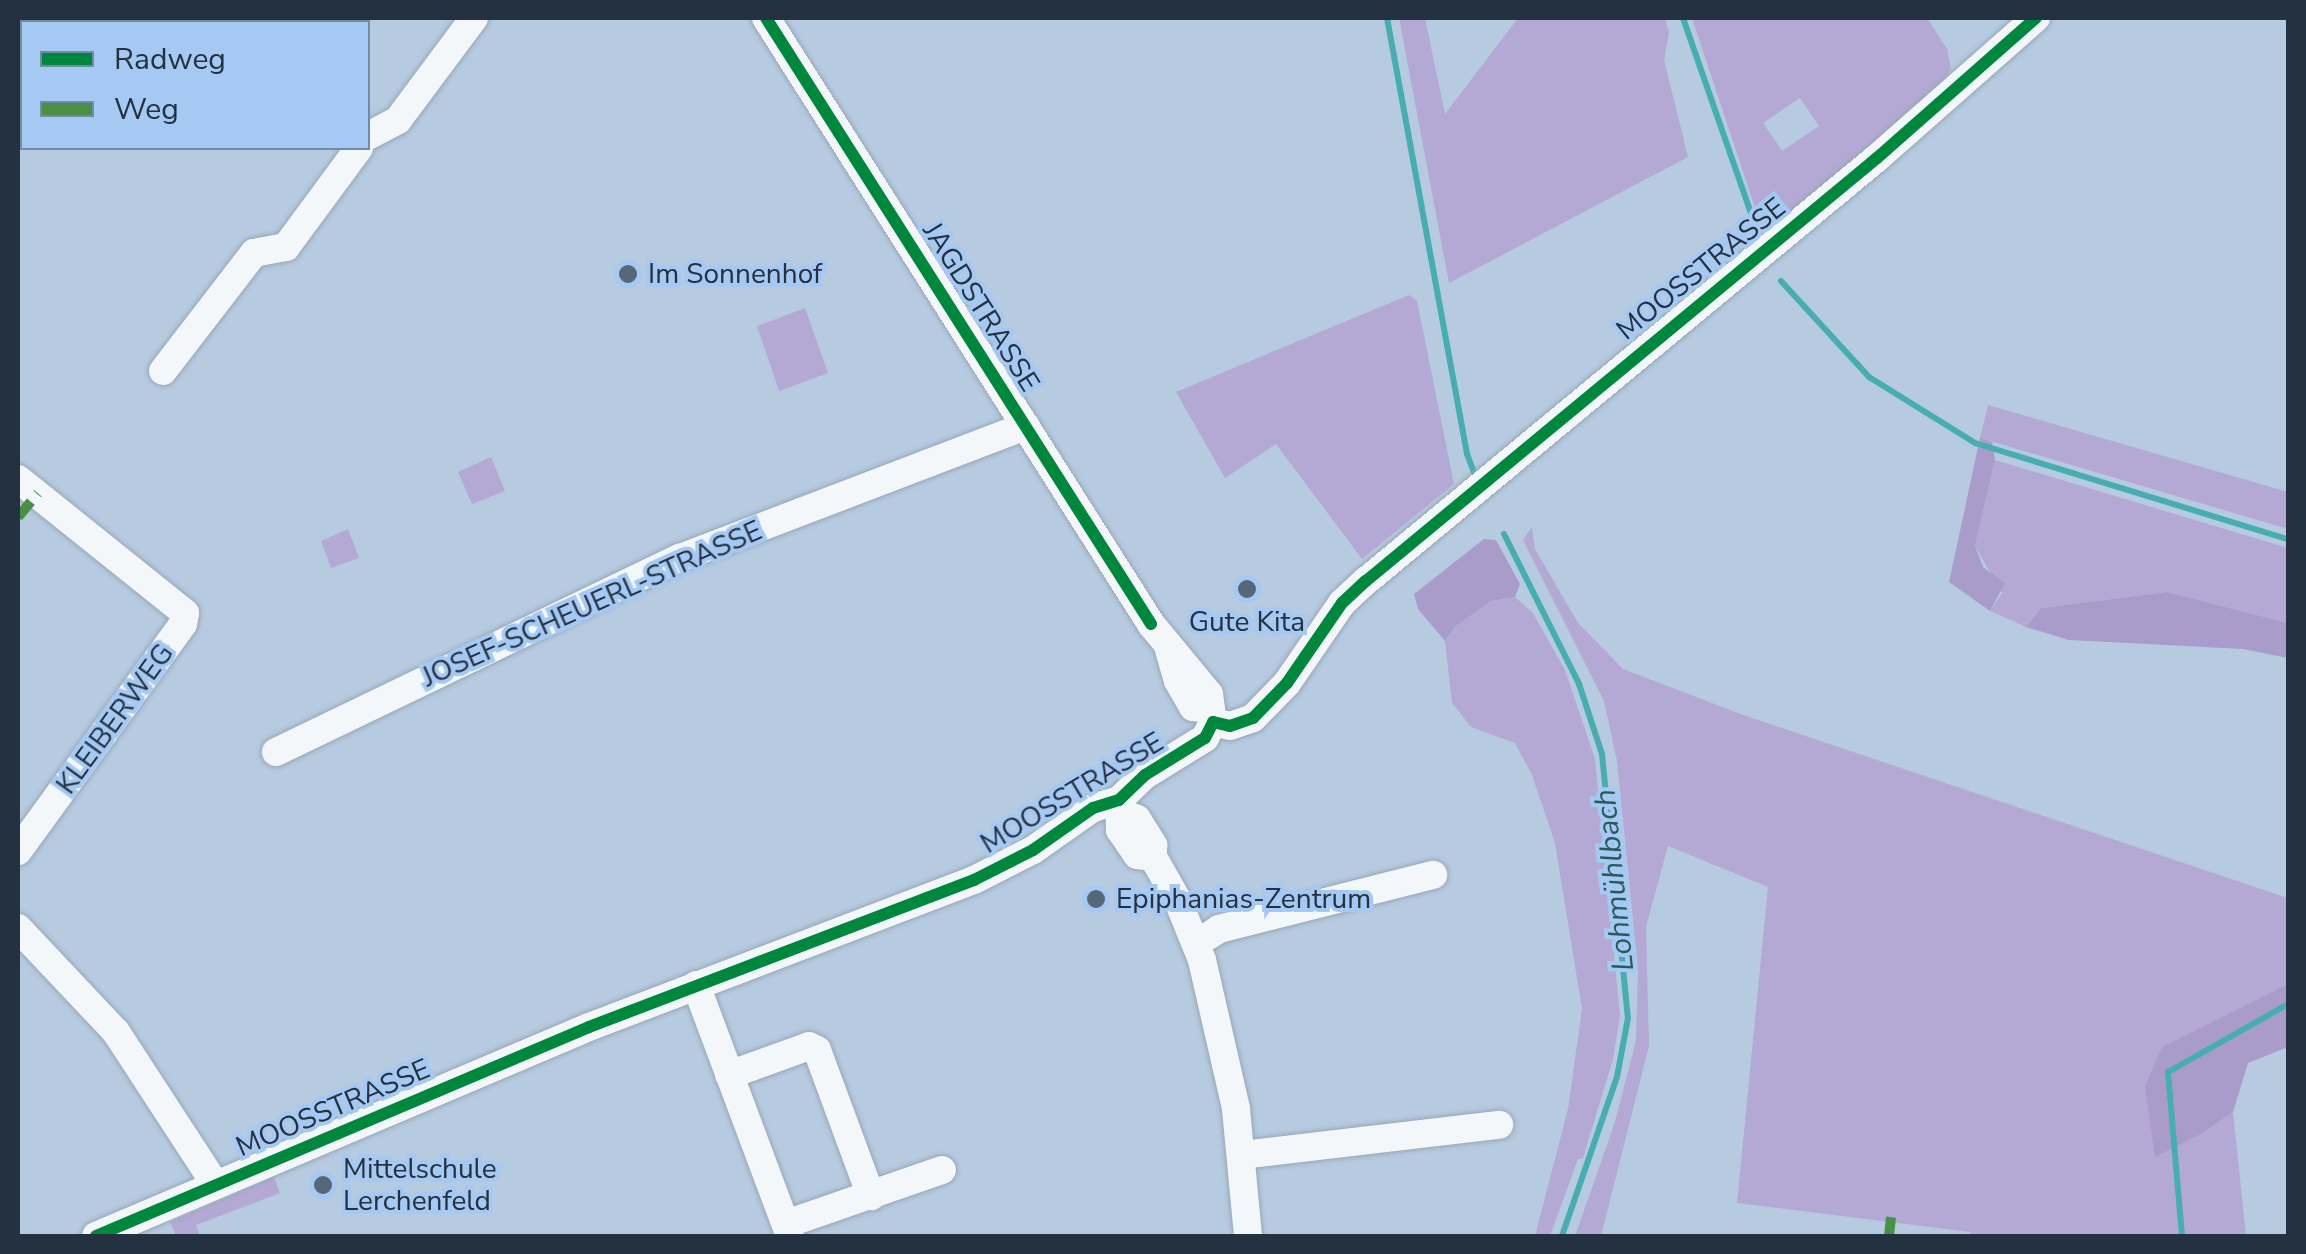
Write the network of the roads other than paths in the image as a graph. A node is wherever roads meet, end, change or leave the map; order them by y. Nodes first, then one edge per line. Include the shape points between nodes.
1 (474, 18) edge
2 (766, 18) edge
3 (2036, 18) edge
4 (370, 135) edge
5 (358, 150) edge
6 (163, 371) dead end
7 (1026, 426) junction
8 (18, 478) edge
9 (1211, 716) junction
10 (276, 752) dead end
11 (1119, 806) junction
12 (18, 851) edge
13 (1433, 876) dead end
14 (18, 928) edge
15 (1197, 943) junction
16 (696, 985) junction
17 (730, 1075) junction
18 (1499, 1125) dead end
19 (1242, 1155) junction
20 (942, 1170) dead end
21 (215, 1184) junction
22 (870, 1196) junction
23 (788, 1230) edge
24 (96, 1236) edge
25 (1248, 1236) edge

1 - 4 street via 398,120
2 - 7 street, JAGDSTRASSE
3 - 9 street, MOOSSTRASSE via 1342,603 1267,706 1244,724
5 - 6 street via 286,247 254,252
7 - 9 street, JAGDSTRASSE via 1168,650 1210,694
7 - 10 street, JOSEF-SCHEUERL-STRASSE via 680,558
8 - 12 street, KLEIBERWEG via 185,613
9 - 11 street, MOOSSTRASSE via 1205,738 1145,775
11 - 15 street via 1120,830 1137,855 1153,857
11 - 16 street, MOOSSTRASSE via 1094,808 974,880
13 - 15 street via 1219,930
14 - 21 street via 116,1032
15 - 19 street via 1217,1009
16 - 17 street
16 - 21 street, MOOSSTRASSE
17 - 22 street via 809,1046 817,1050
17 - 23 street
18 - 19 street
19 - 25 street
20 - 22 street
21 - 24 street, MOOSSTRASSE
22 - 23 street

